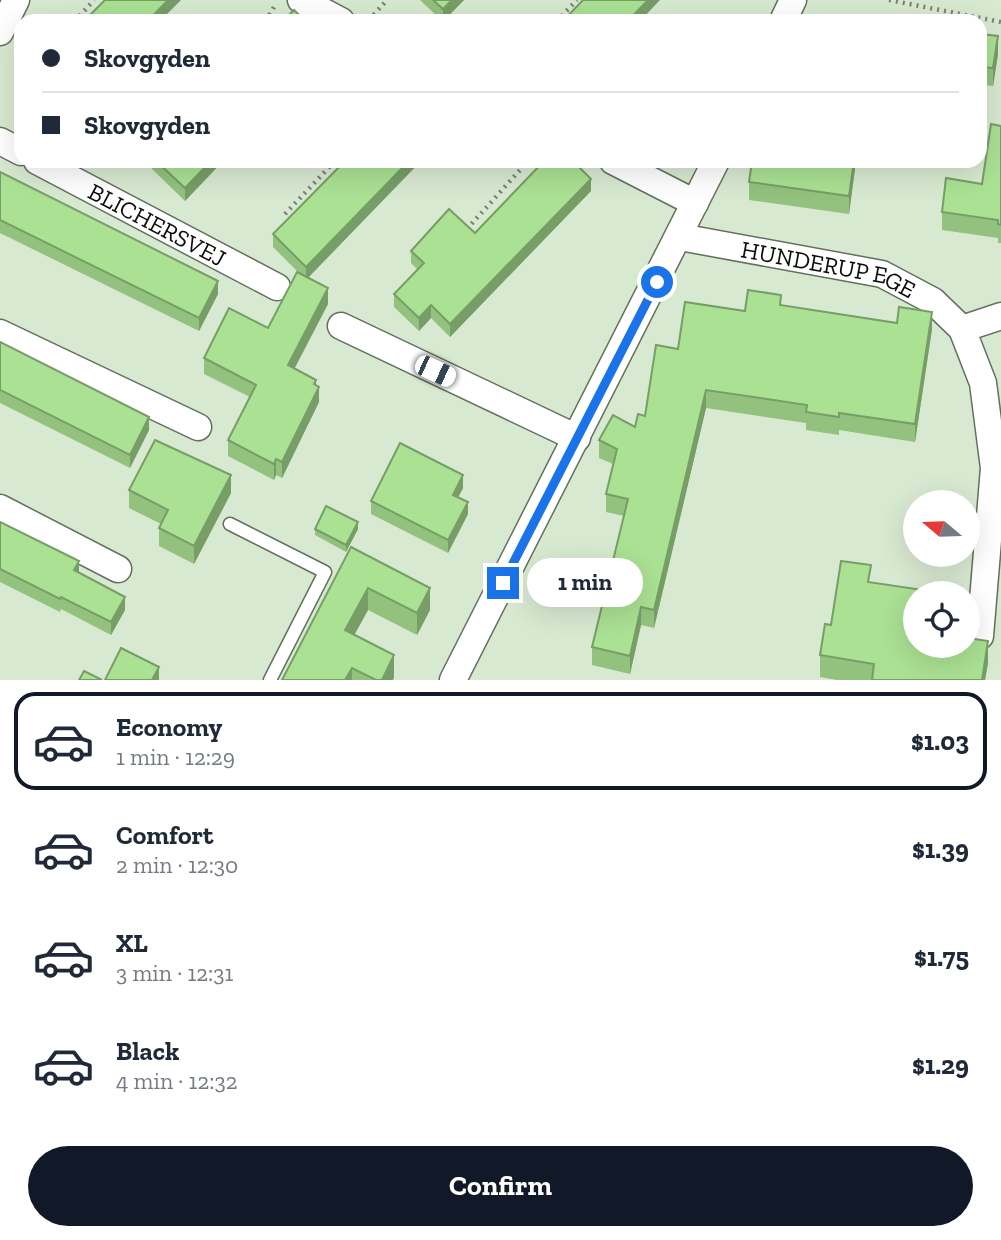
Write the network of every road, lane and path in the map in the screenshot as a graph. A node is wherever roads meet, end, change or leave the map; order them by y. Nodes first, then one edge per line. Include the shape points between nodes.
1 (16, 0) edge
2 (94, 0) edge
3 (300, 0) edge
4 (387, 0) edge
5 (577, 0) edge
6 (889, 0) edge
7 (81, 14) edge
8 (327, 14) edge
9 (374, 14) edge
10 (564, 14) edge
11 (960, 14) edge
12 (0, 32) edge
13 (50, 168) edge
14 (328, 168) edge
15 (522, 168) edge
16 (627, 168) edge
17 (712, 168) edge
18 (695, 203) junction
19 (285, 214) dead end
20 (460, 237) edge
21 (680, 237) junction
22 (277, 287) dead end
23 (1001, 316) edge
24 (341, 326) dead end
25 (962, 329) junction
26 (0, 333) edge
27 (198, 427) dead end
28 (577, 438) junction
29 (0, 508) edge
30 (230, 524) dead end
31 (118, 569) dead end
32 (980, 636) dead end
33 (270, 680) edge
34 (453, 680) edge

1 - 12 street
2 - 7 path
3 - 8 street
4 - 9 path
5 - 10 path
6 - 11 path
13 - 22 street, BLICHERSVEJ
14 - 19 path
15 - 20 path
16 - 18 street
17 - 18 street
18 - 21 street
21 - 25 street, HUNDERUP EGE via 882,274 933,302
21 - 28 street
23 - 25 street
24 - 28 street
25 - 32 street, HUNDERUP EGE via 984,383 994,468
26 - 27 street
28 - 34 street
29 - 31 street
30 - 33 lane via 325,572

